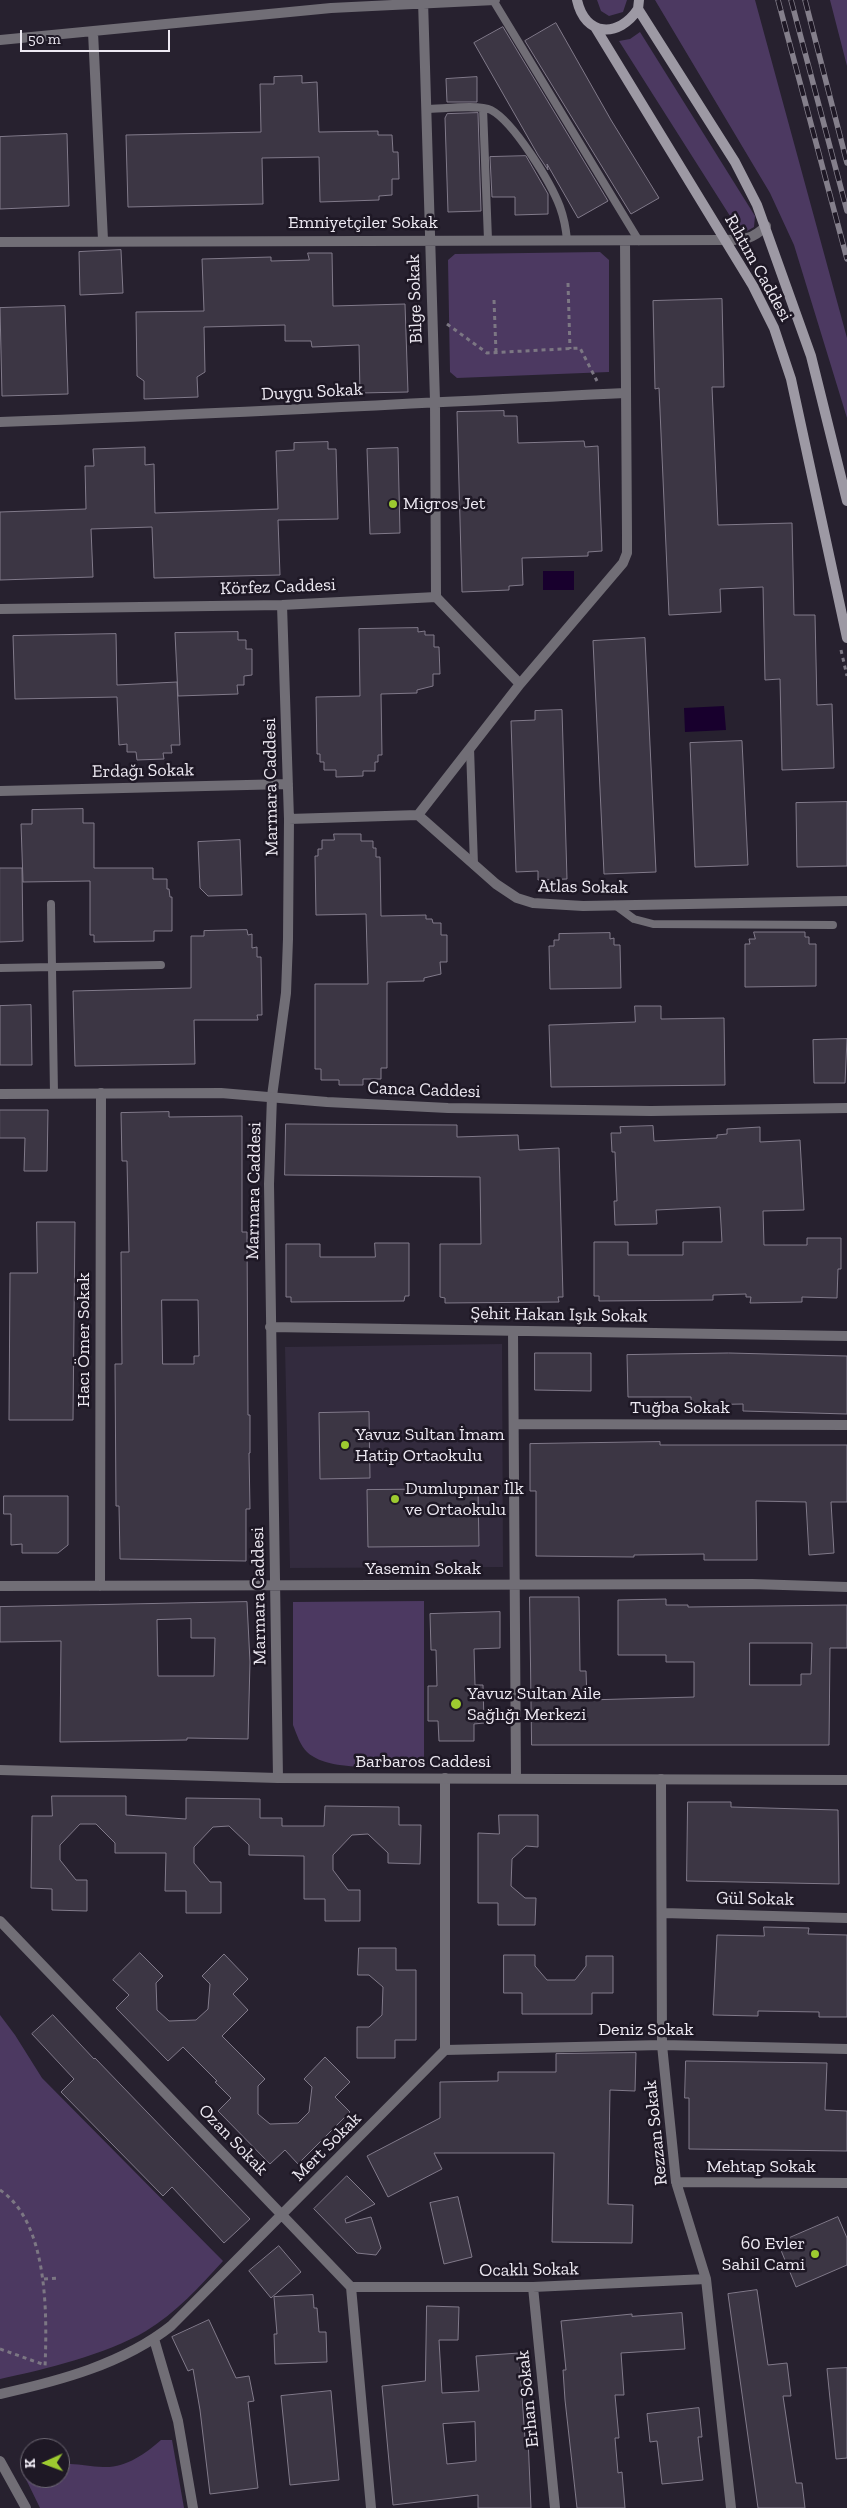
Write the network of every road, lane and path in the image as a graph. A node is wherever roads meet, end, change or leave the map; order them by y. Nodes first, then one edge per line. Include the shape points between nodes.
1 (494, 0) edge
2 (578, 0) edge
3 (423, 1) edge
4 (638, 4) edge
5 (595, 27) junction
6 (92, 32) junction
7 (0, 40) edge
8 (483, 108) junction
9 (426, 110) junction
10 (766, 226) junction
11 (429, 239) junction
12 (103, 240) junction
13 (488, 240) junction
14 (567, 240) junction
15 (726, 240) junction
16 (626, 241) junction
17 (639, 241) junction
18 (0, 242) edge
19 (568, 284) dead end
20 (494, 300) dead end
21 (431, 314) junction
22 (570, 349) junction
23 (496, 352) junction
24 (625, 393) junction
25 (604, 394) junction
26 (435, 401) junction
27 (0, 422) edge
28 (847, 501) edge
29 (436, 597) junction
30 (282, 605) junction
31 (0, 609) edge
32 (847, 638) edge
33 (841, 649) dead end
34 (847, 676) edge
35 (520, 684) junction
36 (470, 748) junction
37 (288, 784) junction
38 (0, 791) edge
39 (418, 816) junction
40 (289, 820) junction
41 (474, 865) junction
42 (847, 901) edge
43 (51, 904) dead end
44 (614, 905) junction
45 (833, 924) dead end
46 (161, 965) dead end
47 (52, 967) junction
48 (0, 968) edge
49 (101, 1093) junction
50 (0, 1094) edge
51 (54, 1094) junction
52 (272, 1096) junction
53 (847, 1108) edge
54 (270, 1327) junction
55 (513, 1331) junction
56 (847, 1336) edge
57 (514, 1424) junction
58 (847, 1425) edge
59 (514, 1584) junction
60 (0, 1586) edge
61 (100, 1586) junction
62 (275, 1586) junction
63 (847, 1587) edge
64 (0, 1770) edge
65 (278, 1778) junction
66 (445, 1778) junction
67 (516, 1778) junction
68 (661, 1779) junction
69 (847, 1780) edge
70 (663, 1913) junction
71 (847, 1918) edge
72 (0, 1921) edge
73 (662, 2045) junction
74 (847, 2049) edge
75 (445, 2050) junction
76 (676, 2182) junction
77 (847, 2183) edge
78 (0, 2190) edge
79 (283, 2215) junction
80 (59, 2278) dead end
81 (44, 2279) junction
82 (706, 2279) junction
83 (533, 2287) junction
84 (351, 2288) junction
85 (154, 2339) junction
86 (0, 2349) edge
87 (45, 2365) junction
88 (44, 2383) junction
89 (0, 2394) edge
90 (0, 2461) edge
91 (26, 2508) edge
92 (193, 2508) edge
93 (370, 2508) edge
94 (555, 2508) edge
95 (731, 2508) edge

1 - 3 street
1 - 17 lane
2 - 5 main road, Rıhtım Caddesi via 585,20
3 - 6 street
3 - 9 street, Bilge Sokak
4 - 5 main road, Rıhtım Caddesi via 632,18 616,28
4 - 10 main road, Rıhtım Caddesi via 734,162
5 - 15 main road, Rıhtım Caddesi
6 - 7 street
6 - 12 street
8 - 9 lane
8 - 13 lane
8 - 14 lane via 490,109 521,140 552,189 565,221
9 - 11 street, Bilge Sokak
10 - 15 street, Emniyetçiler Sokak via 754,237
10 - 28 main road, Rıhtım Caddesi via 810,356
11 - 12 street, Emniyetçiler Sokak
11 - 13 street, Emniyetçiler Sokak
11 - 21 street, Bilge Sokak
12 - 18 street, Emniyetçiler Sokak
13 - 14 street, Emniyetçiler Sokak
14 - 16 street, Emniyetçiler Sokak
15 - 17 street, Emniyetçiler Sokak
15 - 32 main road, Rıhtım Caddesi via 754,286 774,328 791,379
16 - 17 street, Emniyetçiler Sokak
16 - 24 street
19 - 22 path
20 - 23 path
21 - 23 path via 486,353
21 - 26 street, Bilge Sokak
22 - 23 path
22 - 25 path via 580,348
24 - 25 street, Duygu Sokak
24 - 35 street via 627,552 618,572
25 - 26 street, Duygu Sokak
26 - 27 street, Duygu Sokak via 166,417
26 - 29 street, Bilge Sokak
29 - 30 street, Körfez Caddesi
29 - 35 street
30 - 31 street, Körfez Caddesi
30 - 37 street, Marmara Caddesi
33 - 34 path
35 - 36 street
36 - 39 street
36 - 41 lane
37 - 38 street, Erdağı Sokak
37 - 40 street, Marmara Caddesi
39 - 40 street
39 - 41 street, Atlas Sokak
40 - 52 street, Marmara Caddesi via 286,994
41 - 44 street, Atlas Sokak via 517,898 533,903
42 - 44 street, Atlas Sokak
43 - 47 lane
44 - 45 lane via 634,919 653,924
46 - 47 lane
47 - 48 lane
47 - 51 lane
49 - 51 street, Canca Caddesi
49 - 52 street, Canca Caddesi
49 - 61 street, Hacı Ömer Sokak
50 - 51 street, Canca Caddesi
52 - 53 street, Canca Caddesi via 448,1108 651,1111
52 - 54 street, Marmara Caddesi
54 - 55 street, Şehit Hakan Işık Sokak
54 - 62 street, Marmara Caddesi
55 - 56 street, Şehit Hakan Işık Sokak
55 - 57 street
57 - 58 street, Tuğba Sokak
57 - 59 street
59 - 62 street, Yasemin Sokak
59 - 63 street, Yasemin Sokak
59 - 67 street
60 - 61 street, Yasemin Sokak
61 - 62 street, Yasemin Sokak
62 - 65 street, Marmara Caddesi
64 - 65 street, Barbaros Caddesi
65 - 66 street, Barbaros Caddesi
66 - 67 street, Barbaros Caddesi
66 - 75 street
67 - 68 street, Barbaros Caddesi
68 - 69 street, Barbaros Caddesi
68 - 70 street, Rezzan Sokak
70 - 71 street, Gül Sokak
70 - 73 street, Rezzan Sokak
72 - 79 street, Ozan Sokak
73 - 74 street, Deniz Sokak
73 - 75 street, Deniz Sokak
73 - 76 street, Rezzan Sokak
75 - 79 street, Mert Sokak
76 - 77 street, Mehtap Sokak
76 - 82 street, Rezzan Sokak
78 - 81 path via 17,2208 30,2231
79 - 84 street, Ozan Sokak
79 - 85 street, Mert Sokak
80 - 81 path
81 - 87 path
82 - 83 street, Ocaklı Sokak
82 - 95 street, Rezzan Sokak
83 - 84 street, Ocaklı Sokak
83 - 94 street, Erhan Sokak
84 - 93 street
85 - 88 street, Mert Sokak via 104,2363
85 - 92 street via 178,2421
86 - 87 path
87 - 88 path
88 - 89 street, Mert Sokak
90 - 91 street

